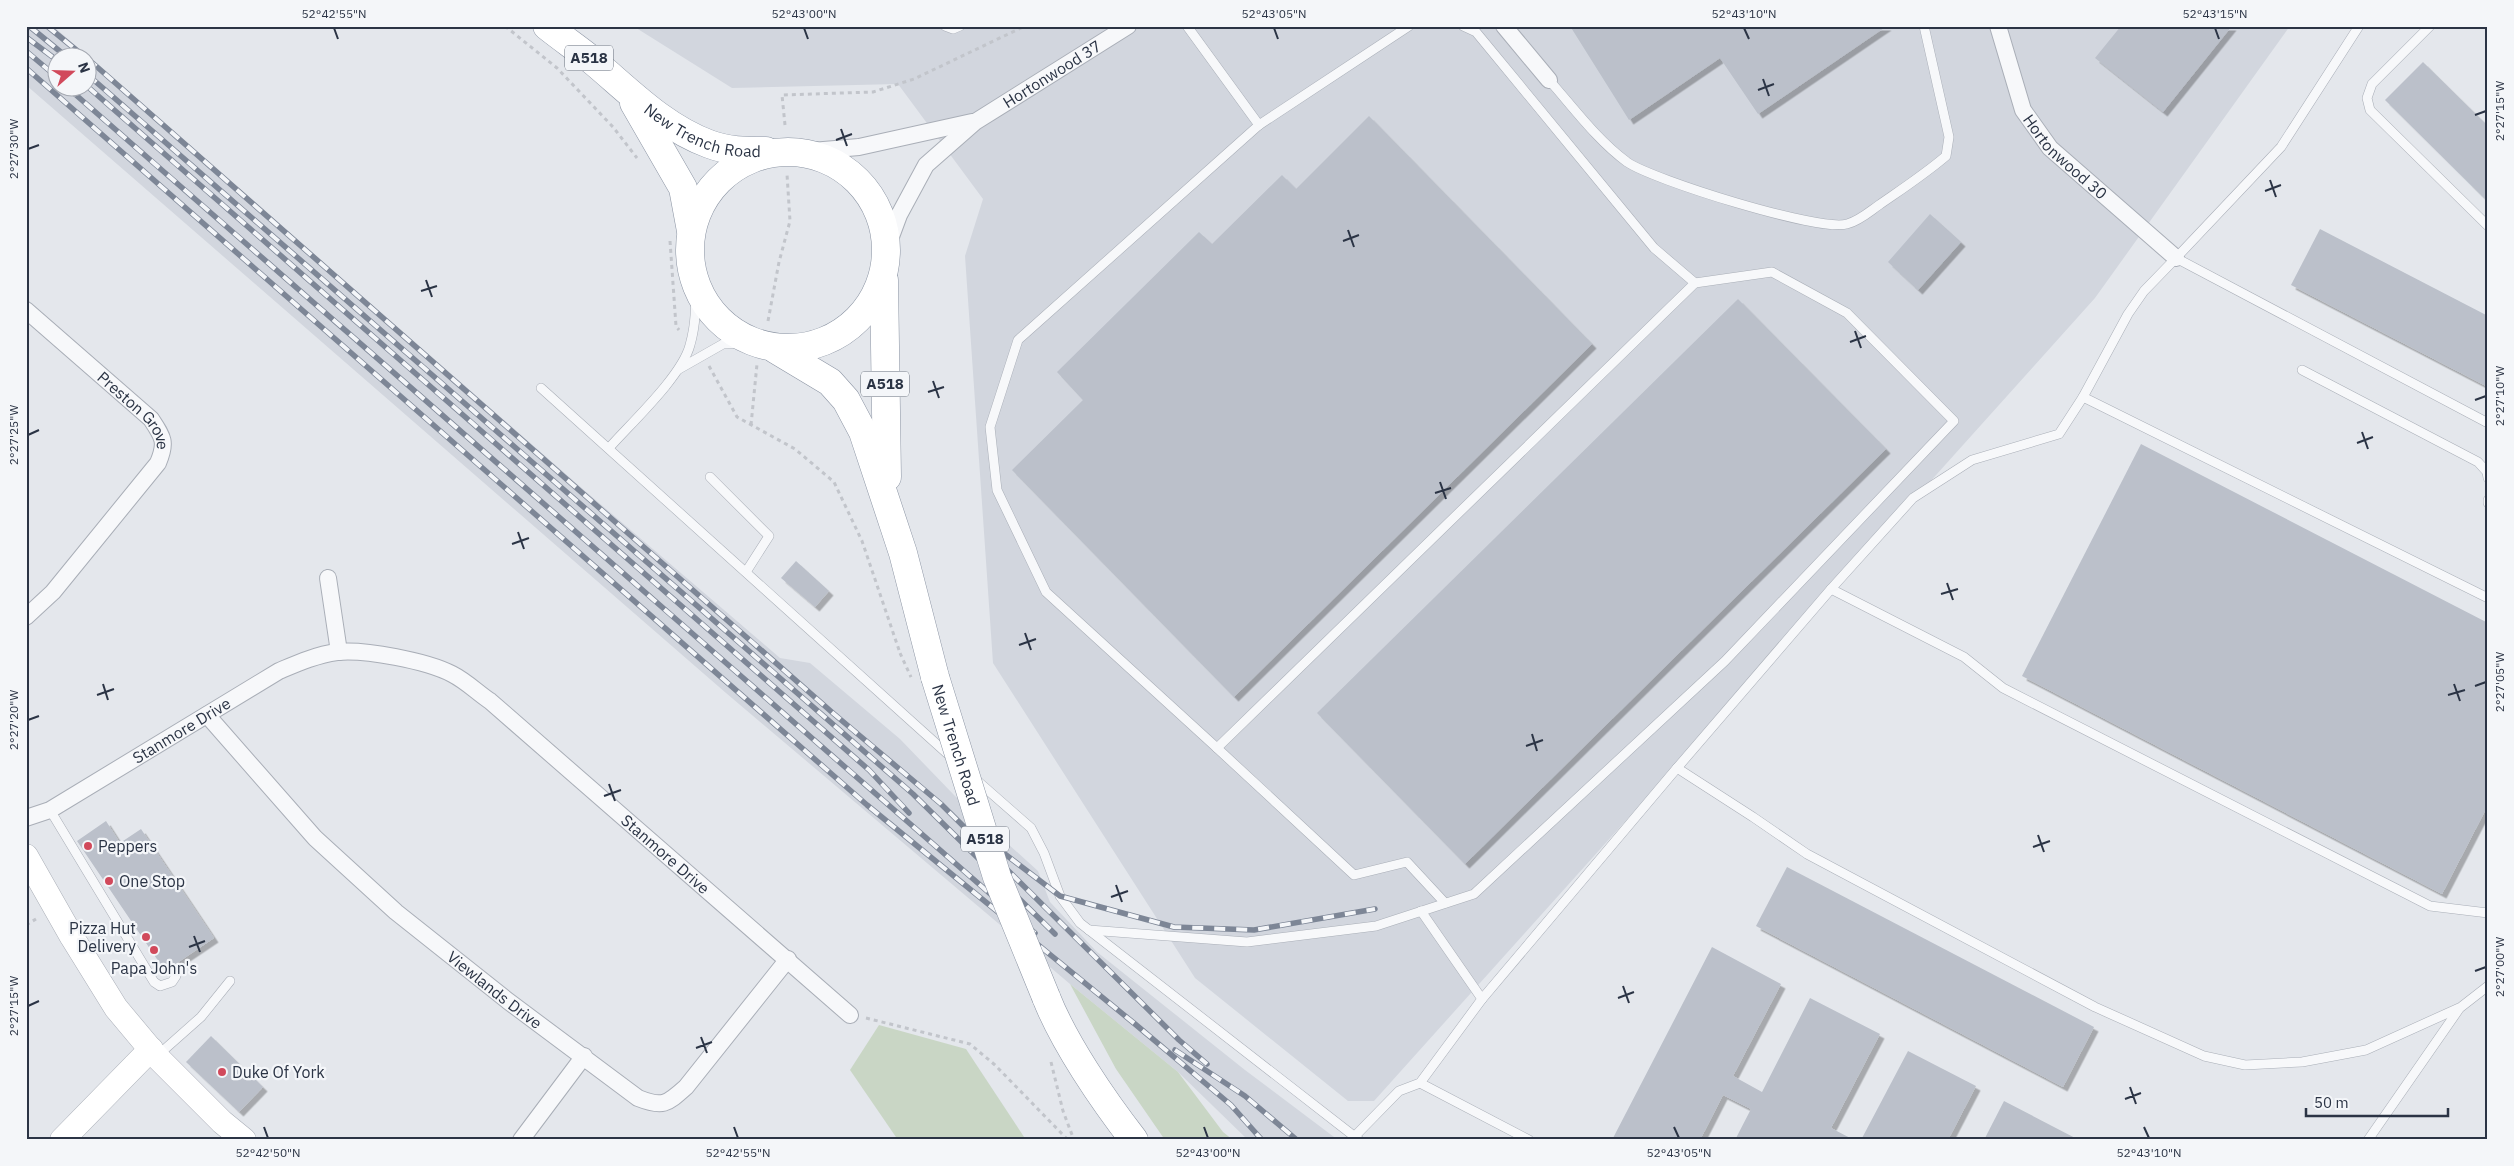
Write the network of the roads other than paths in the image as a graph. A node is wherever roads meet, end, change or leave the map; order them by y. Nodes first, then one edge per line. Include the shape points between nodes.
1 (547, 26) edge
2 (945, 26) edge
3 (960, 26) edge
4 (1128, 26) edge
5 (1187, 26) edge
6 (1409, 26) edge
7 (1463, 26) edge
8 (1504, 26) edge
9 (1924, 26) edge
10 (1998, 26) edge
11 (2359, 26) edge
12 (2430, 26) edge
13 (1549, 80) joint
14 (628, 94) junction
15 (975, 122) junction
16 (1260, 125) junction
17 (789, 151) junction
18 (2488, 226) edge
19 (680, 234) junction
20 (2176, 258) junction
21 (885, 260) junction
22 (1695, 283) junction
23 (695, 284) junction
24 (26, 310) edge
25 (763, 344) junction
26 (678, 370) junction
27 (2302, 370) dead end
28 (541, 388) dead end
29 (2083, 397) junction
30 (2488, 423) edge
31 (609, 448) junction
32 (710, 477) dead end
33 (2488, 478) edge
34 (887, 499) junction
35 (746, 572) junction
36 (328, 578) dead end
37 (1831, 589) junction
38 (2488, 598) edge
39 (26, 617) edge
40 (339, 652) junction
41 (207, 715) junction
42 (1217, 748) junction
43 (1677, 768) junction
44 (50, 810) junction
45 (26, 818) edge
46 (26, 856) edge
47 (1445, 903) junction
48 (1421, 911) junction
49 (2488, 913) edge
50 (1089, 930) junction
51 (788, 959) junction
52 (176, 976) dead end
53 (230, 982) dead end
54 (2488, 986) edge
55 (1482, 999) junction
56 (2461, 1007) junction
57 (850, 1015) road end
58 (154, 1053) junction
59 (584, 1056) junction
60 (1420, 1083) junction
61 (1357, 1138) edge
62 (62, 1140) edge
63 (244, 1140) edge
64 (520, 1140) edge
65 (1134, 1140) edge
66 (1528, 1140) edge
67 (2368, 1140) edge

1 - 14 highway, New Trench Road / A518 via 594,62
2 - 3 lane via 953,29
4 - 15 street, Hortonwood 37
5 - 16 lane
6 - 16 lane
7 - 22 lane via 1476,32 1654,248
8 - 13 street
9 - 13 lane via 1949,137 1946,156 1910,184 1846,225 1830,225 1756,210 1740,202 1649,175 1627,162 1602,139
10 - 20 street, Hortonwood 30 via 2023,110 2050,148
11 - 20 lane via 2281,146
12 - 18 lane via 2372,84 2367,98 2370,110
14 - 17 highway, New Trench Road / A518 via 670,124 709,144 737,151
14 - 19 highway, New Trench Road / A518 via 683,188
15 - 17 street, Hortonwood 37 via 860,147
15 - 21 street, Hortonwood 37 via 926,164 899,215
16 - 42 lane via 1018,340 990,427 996,490 1046,592
17 - 19 highway via 756,156 725,174 710,188
17 - 21 highway, New Trench Road via 830,161 857,180 872,199 882,220
19 - 23 highway, New Trench Road
20 - 29 lane via 2144,291 2128,314
20 - 30 lane
21 - 25 highway via 878,290 863,314 837,336 800,348
21 - 34 highway, New Trench Road / A518
22 - 42 lane
22 - 47 lane via 1772,272 1789,281 1847,313 1954,421 1725,661 1474,894
23 - 25 highway, New Trench Road via 716,318 737,335
23 - 26 lane via 696,318 690,344
24 - 39 street, Preston Grove via 151,420 162,435 163,450 158,463 53,592
25 - 26 lane via 723,344
25 - 34 highway, New Trench Road / A518 via 830,382 846,400 863,432
26 - 31 lane
27 - 33 lane via 2478,462
28 - 31 lane
29 - 37 lane via 2059,434 1972,460 1913,498
29 - 38 lane
31 - 35 lane
32 - 35 lane via 769,536
34 - 65 highway, New Trench Road / A518, bridge via 935,677 997,877 1046,997 1076,1052
35 - 50 lane via 1031,828 1060,896
36 - 40 street
37 - 43 lane
37 - 49 lane via 1964,657 2003,688 2430,906
40 - 41 street, Stanmore Drive via 311,657 279,671
40 - 51 street, Stanmore Drive via 396,657 424,663 453,675 490,701
41 - 44 street, Stanmore Drive
41 - 59 street, Viewlands Drive via 315,838 396,912 508,1001
42 - 47 lane via 1354,875 1407,862
43 - 55 lane
43 - 56 lane via 1806,854 2095,1007 2204,1056 2245,1065 2320,1059 2366,1050
44 - 45 street, Stanmore Drive
44 - 52 lane via 154,982 160,986 172,982
46 - 58 street via 116,1008
47 - 48 lane
48 - 50 lane via 1376,926 1247,942
48 - 55 lane
50 - 61 lane
51 - 57 street, Stanmore Drive
51 - 59 street, Viewlands Drive via 686,1087 669,1102 655,1105 638,1098
53 - 58 lane via 201,1017
54 - 56 lane
55 - 60 lane
56 - 67 lane
58 - 62 street
58 - 63 street
59 - 64 street
60 - 61 lane via 1399,1091
60 - 66 lane

